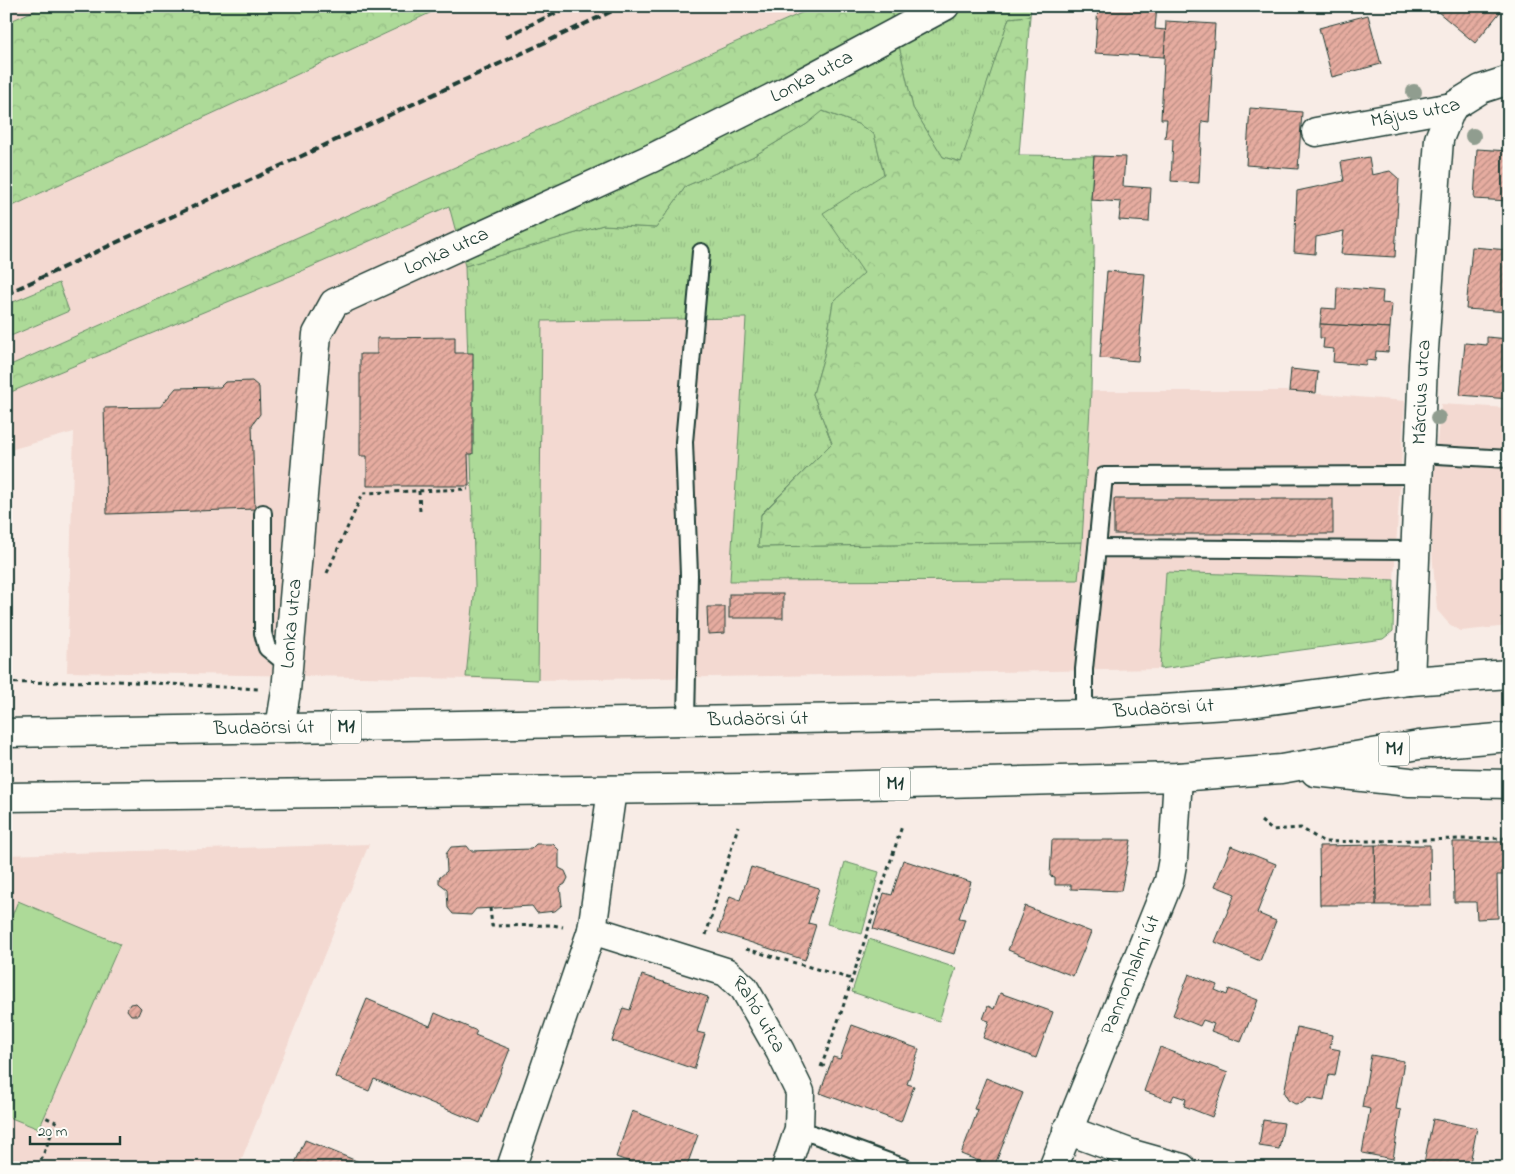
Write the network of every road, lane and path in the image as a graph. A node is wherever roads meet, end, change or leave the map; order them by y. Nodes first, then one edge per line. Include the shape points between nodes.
1 (945, 6) edge
2 (1509, 80) edge
3 (1452, 107) junction
4 (1316, 132) dead end
5 (701, 252) dead end
6 (1509, 459) edge
7 (1419, 465) junction
8 (468, 490) dead end
9 (419, 491) junction
10 (420, 512) dead end
11 (263, 513) dead end
12 (1097, 548) junction
13 (1416, 550) junction
14 (326, 574) dead end
15 (1509, 674) edge
16 (287, 678) junction
17 (1410, 681) junction
18 (6, 683) edge
19 (1084, 714) junction
20 (686, 720) junction
21 (280, 728) junction
22 (6, 733) edge
23 (1509, 737) edge
24 (1281, 768) junction
25 (1178, 777) junction
26 (1509, 784) edge
27 (612, 790) junction
28 (6, 797) edge
29 (1261, 821) dead end
30 (738, 826) dead end
31 (902, 826) dead end
32 (1509, 838) edge
33 (490, 908) dead end
34 (559, 926) dead end
35 (592, 930) junction
36 (714, 940) dead end
37 (742, 948) dead end
38 (852, 979) junction
39 (45, 1117) dead end
40 (799, 1117) junction
41 (1067, 1130) junction
42 (38, 1168) edge
43 (511, 1168) edge
44 (786, 1168) edge
45 (905, 1168) edge
46 (1053, 1168) edge
47 (1182, 1168) edge

1 - 16 main road, Lonka utca via 652,158 334,303 317,334
2 - 3 main road, Május utca via 1482,89
3 - 4 main road, Május utca
3 - 7 main road, Március utca via 1439,139
5 - 20 lane via 684,442 689,575
6 - 7 lane
7 - 12 lane via 1104,476
7 - 13 main road, Március utca
8 - 9 path
9 - 10 path
9 - 14 path via 363,493
11 - 16 lane via 263,633 267,648
12 - 13 lane
12 - 19 lane via 1084,669
13 - 17 main road, Március utca
15 - 17 main road, Budaörsi út / M1
16 - 18 path
16 - 21 main road, Lonka utca
17 - 19 main road, Budaörsi út / M1 via 1242,704
19 - 20 main road, Budaörsi út / M1
20 - 21 main road, Budaörsi út / M1
21 - 22 main road, Budaörsi út / M1
23 - 24 main road, M1 via 1419,745
24 - 25 main road, M1
24 - 26 main road via 1410,782
25 - 27 main road, M1
25 - 41 main road, Pannonhalmi út via 1174,859 1169,881
27 - 28 main road, M1
27 - 35 main road
29 - 32 path via 1272,830 1301,828 1324,842
30 - 36 path via 705,938
31 - 38 path
33 - 34 path via 492,926
35 - 40 main road, Rahó utca via 697,961 735,979 758,1010 793,1076 800,1092
35 - 43 main road
37 - 38 path
38 - 40 path via 811,1099
39 - 42 path via 56,1122
40 - 44 main road, Rahó utca
40 - 45 lane
41 - 46 main road, Pannonhalmi út
41 - 47 main road

